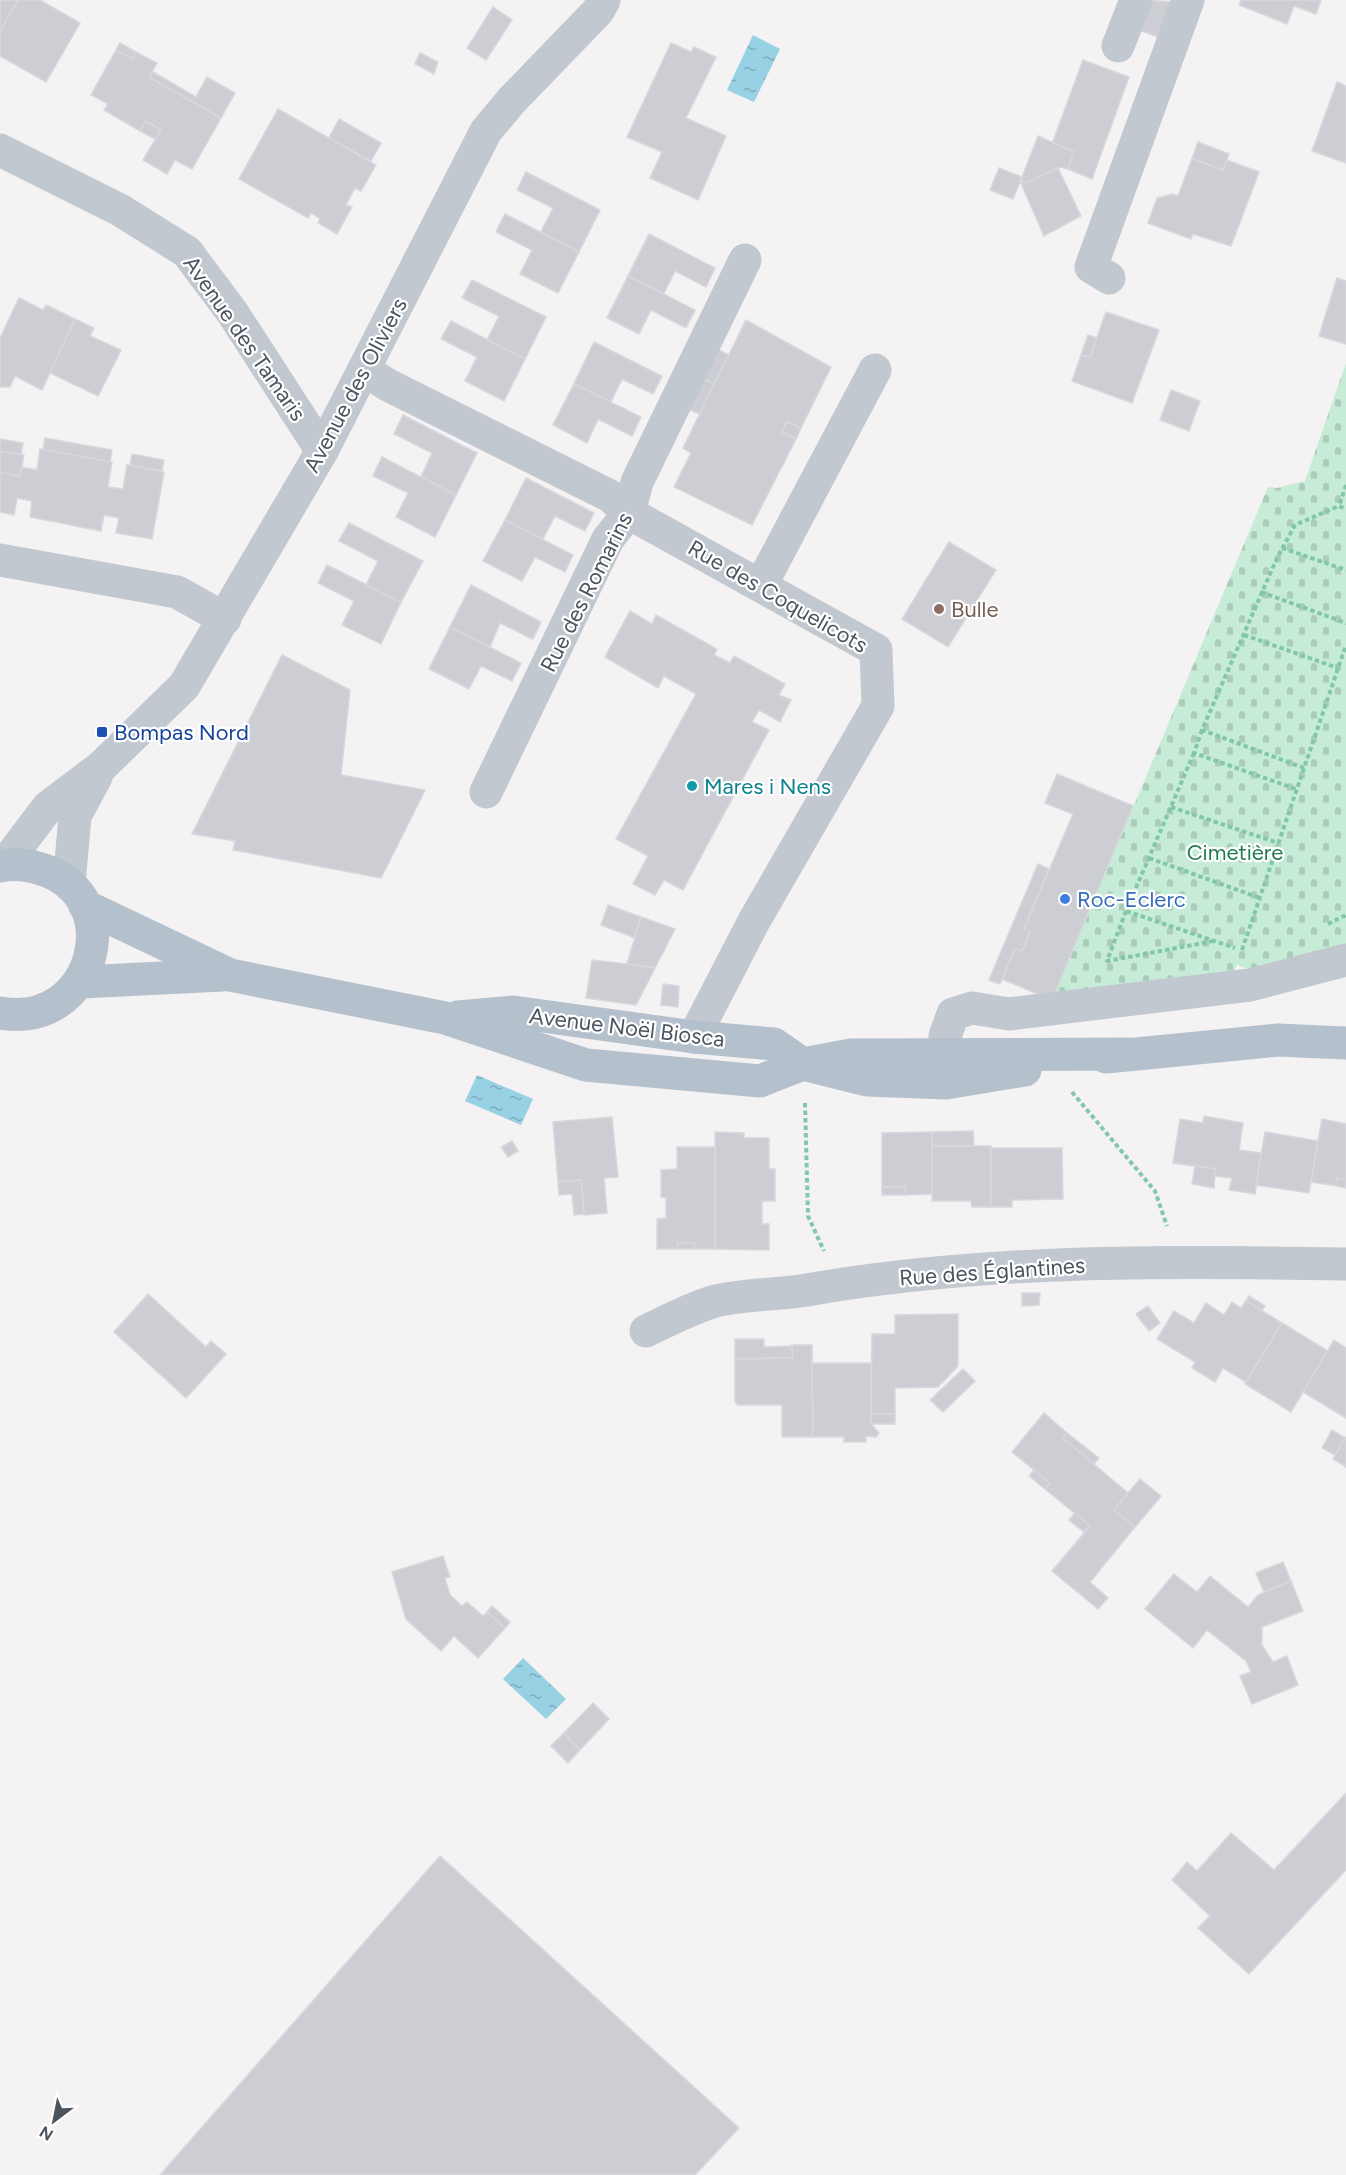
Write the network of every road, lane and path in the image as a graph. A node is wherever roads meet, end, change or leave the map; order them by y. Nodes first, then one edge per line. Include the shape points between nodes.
1 (604, 0) edge
2 (1136, 0) edge
3 (1188, 0) edge
4 (1118, 46) dead end
5 (0, 150) edge
6 (745, 260) dead end
7 (1108, 278) dead end
8 (364, 370) junction
9 (875, 370) dead end
10 (322, 451) junction
11 (1346, 485) edge
12 (1339, 507) junction
13 (1346, 509) edge
14 (629, 513) junction
15 (1282, 548) junction
16 (0, 560) edge
17 (1346, 570) edge
18 (761, 585) junction
19 (1262, 592) junction
20 (225, 619) junction
21 (1346, 623) edge
22 (1244, 635) junction
23 (1346, 645) edge
24 (1338, 668) junction
25 (1202, 730) junction
26 (1194, 753) junction
27 (101, 767) junction
28 (1304, 768) junction
29 (1296, 789) junction
30 (486, 792) dead end
31 (1171, 807) junction
32 (1278, 843) junction
33 (1149, 858) junction
34 (2, 865) edge
35 (77, 895) junction
36 (1260, 898) junction
37 (1125, 911) junction
38 (1215, 941) junction
39 (1242, 950) junction
40 (1239, 957) dead end
41 (1346, 960) edge
42 (230, 975) junction
43 (81, 982) junction
44 (0, 1013) edge
45 (445, 1018) junction
46 (1346, 1024) edge
47 (694, 1037) junction
48 (1278, 1040) junction
49 (1346, 1043) edge
50 (1128, 1054) junction
51 (803, 1064) junction
52 (1051, 1066) junction
53 (946, 1069) junction
54 (1179, 1261) junction
55 (1346, 1264) edge
56 (839, 1284) junction
57 (646, 1331) dead end

1 - 8 street, Avenue des Oliviers via 486,131
2 - 4 street
3 - 7 street via 1091,267
5 - 10 street, Avenue des Tamaris via 120,210 187,252 232,312
6 - 14 street, Rue des Romarins via 637,482
8 - 10 street, Avenue des Oliviers
8 - 14 street, Rue des Coquelicots via 610,496
9 - 18 street
10 - 20 street, Avenue des Oliviers
11 - 12 path
12 - 13 path
12 - 15 path via 1295,525
14 - 18 street, Rue des Coquelicots
14 - 30 street, Rue des Romarins via 608,539
15 - 17 path
15 - 19 path
16 - 20 street via 177,592
18 - 47 street, Rue des Coquelicots via 876,650 878,706 754,921
19 - 21 path
19 - 22 path
20 - 27 street, Avenue des Oliviers via 184,686
22 - 24 path
22 - 25 path
23 - 24 path
24 - 28 path
25 - 26 path
25 - 28 path
26 - 29 path
26 - 31 path
27 - 34 street, Avenue des Oliviers via 48,807
27 - 35 street, Avenue des Oliviers via 75,816
28 - 29 path
29 - 32 path
31 - 32 path
31 - 33 path
32 - 36 path
33 - 36 path
33 - 37 path
34 - 35 main road via 27,864 50,871
35 - 42 main road
35 - 43 main road via 93,931 91,958
36 - 39 path
37 - 38 path
37 - 38 path via 1107,961
38 - 39 path
39 - 40 path
41 - 53 street via 1250,985 1009,1014 972,1008 953,1014 945,1036
42 - 43 main road
42 - 45 main road, Avenue Noël Biosca
43 - 44 main road via 63,1000 41,1012 16,1016
45 - 47 main road, Avenue Noël Biosca via 513,1012
45 - 51 main road, Avenue Noël Biosca via 586,1065 760,1082
46 - 48 main road, Avenue Noël Biosca
47 - 51 main road, Avenue Noël Biosca via 774,1044
48 - 49 main road, Avenue Noël Biosca
48 - 50 main road, Avenue Noël Biosca
50 - 52 main road, Avenue Noël Biosca
50 - 53 main road, Avenue Noël Biosca
51 - 53 main road, Avenue Noël Biosca via 867,1080
51 - 56 path via 808,1216
52 - 53 main road, Avenue Noël Biosca
52 - 54 path via 1155,1191
54 - 55 street, Rue des Églantines
54 - 56 street, Rue des Églantines via 1005,1266
56 - 57 street, Rue des Églantines via 713,1302

